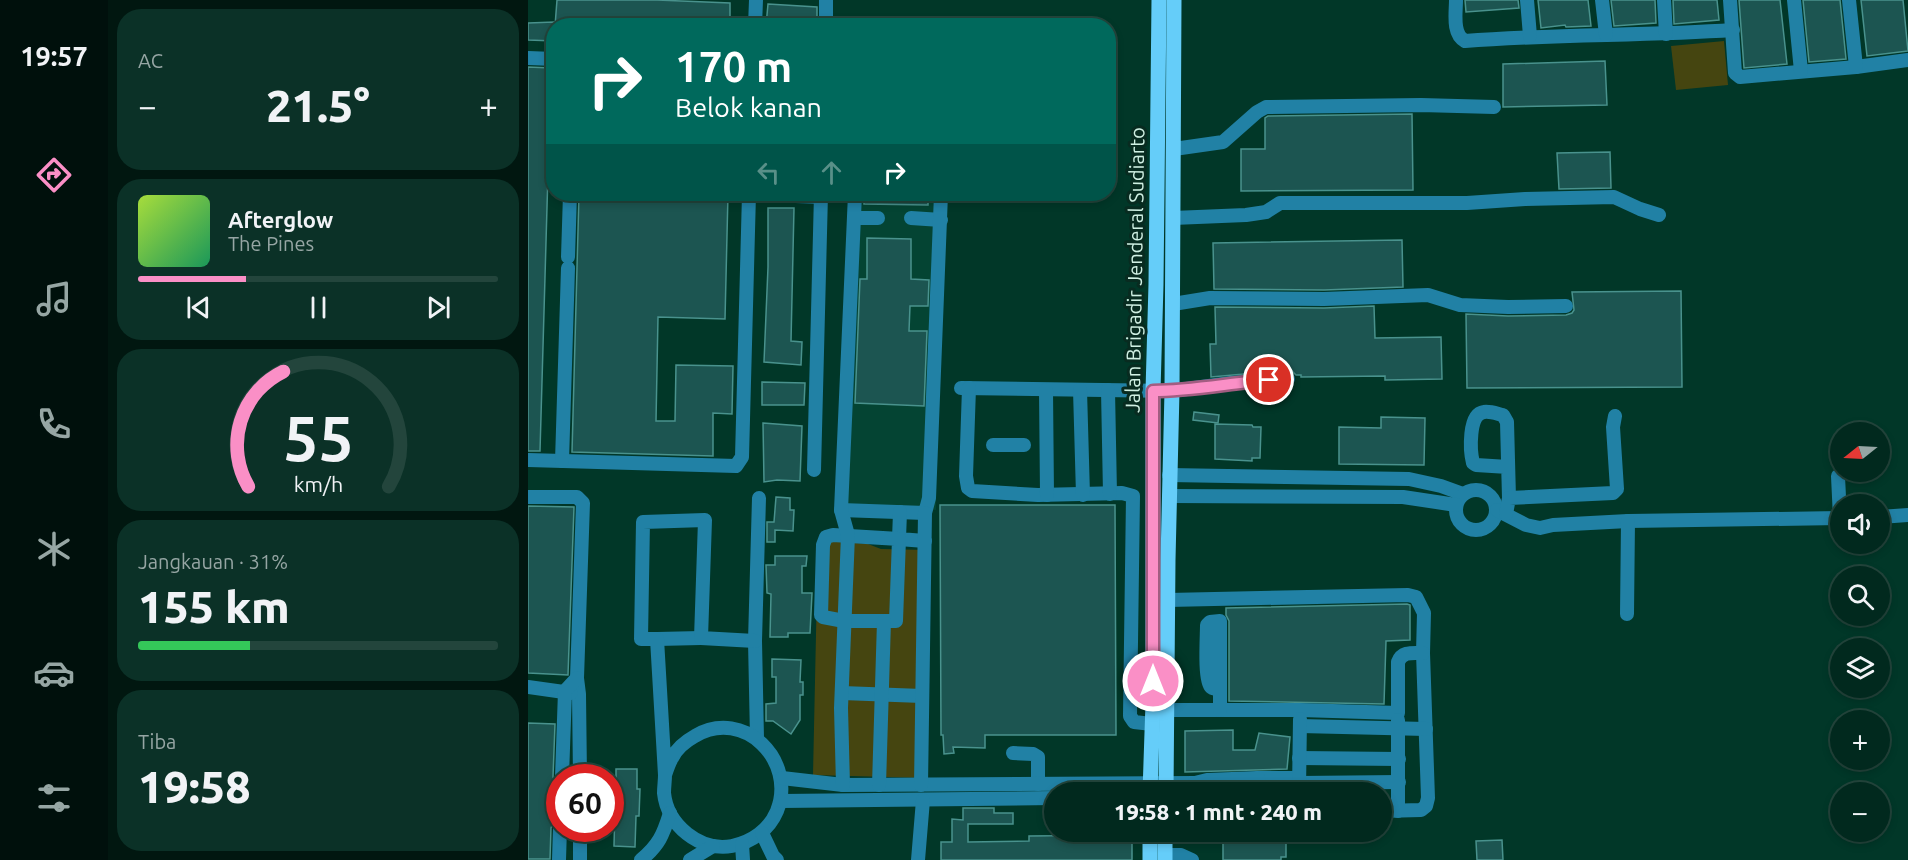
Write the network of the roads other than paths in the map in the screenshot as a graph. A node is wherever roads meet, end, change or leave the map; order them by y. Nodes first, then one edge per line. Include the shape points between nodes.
1 (756, 0) edge
2 (826, 0) edge
3 (1160, 0) edge
4 (1174, 0) edge
5 (1456, 0) edge
6 (1527, 0) edge
7 (1602, 0) edge
8 (1664, 0) edge
9 (1730, 0) edge
10 (1794, 0) edge
11 (1850, 0) edge
12 (755, 18) edge
13 (826, 18) edge
14 (1733, 30) junction
15 (1666, 34) junction
16 (1606, 35) junction
17 (1530, 36) junction
18 (528, 58) edge
19 (546, 59) edge
20 (1908, 60) edge
21 (1856, 67) junction
22 (1801, 71) junction
23 (1494, 107) dead end
24 (1174, 149) junction
25 (570, 201) edge
26 (749, 201) edge
27 (821, 201) edge
28 (855, 201) edge
29 (941, 201) edge
30 (1659, 215) dead end
31 (854, 218) junction
32 (878, 218) dead end
33 (911, 218) dead end
34 (1173, 218) junction
35 (941, 220) junction
36 (1173, 304) junction
37 (1566, 306) dead end
38 (1288, 379) dead end
39 (1046, 390) junction
40 (1080, 390) junction
41 (1108, 390) junction
42 (1153, 391) junction
43 (1172, 391) junction
44 (1615, 416) dead end
45 (993, 445) dead end
46 (1023, 445) dead end
47 (528, 460) edge
48 (562, 461) junction
49 (1508, 467) dead end
50 (814, 470) dead end
51 (1169, 475) junction
52 (1110, 494) junction
53 (1047, 495) junction
54 (1083, 495) junction
55 (1169, 496) junction
56 (528, 497) edge
57 (759, 498) dead end
58 (1509, 498) junction
59 (1460, 499) junction
60 (841, 510) junction
61 (900, 512) junction
62 (1501, 512) junction
63 (926, 513) junction
64 (1908, 515) edge
65 (1890, 516) edge
66 (1830, 518) edge
67 (1628, 521) junction
68 (848, 535) junction
69 (899, 539) junction
70 (925, 541) junction
71 (1168, 600) junction
72 (1220, 600) junction
73 (1627, 614) dead end
74 (844, 621) junction
75 (890, 621) junction
76 (923, 623) junction
77 (657, 639) junction
78 (701, 639) junction
79 (755, 641) junction
80 (1423, 652) junction
81 (577, 678) junction
82 (528, 687) edge
83 (565, 691) junction
84 (842, 693) junction
85 (579, 694) junction
86 (883, 694) junction
87 (922, 696) junction
88 (1167, 710) junction
89 (1220, 710) junction
90 (1300, 710) junction
91 (1398, 713) junction
92 (1152, 724) junction
93 (1300, 726) junction
94 (1398, 728) junction
95 (1426, 729) junction
96 (757, 738) junction
97 (1013, 753) dead end
98 (1299, 758) junction
99 (1399, 759) junction
100 (562, 764) edge
101 (580, 764) edge
102 (665, 775) junction
103 (782, 778) junction
104 (1150, 782) edge
105 (1166, 782) edge
106 (1210, 782) edge
107 (1232, 782) edge
108 (1298, 782) edge
109 (1392, 782) edge
110 (1399, 782) junction
111 (1038, 784) junction
112 (1044, 784) edge
113 (843, 785) junction
114 (879, 785) junction
115 (921, 785) junction
116 (1044, 798) edge
117 (923, 800) junction
118 (781, 801) junction
119 (1392, 811) edge
120 (1398, 811) junction
121 (670, 813) junction
122 (762, 832) junction
123 (560, 842) edge
124 (580, 842) edge
125 (1150, 842) edge
126 (742, 844) junction
127 (713, 846) junction
128 (1165, 857) edge
129 (559, 860) edge
130 (580, 860) edge
131 (641, 860) edge
132 (690, 860) edge
133 (743, 860) edge
134 (777, 860) edge
135 (918, 860) edge
136 (1150, 860) edge
137 (1192, 860) edge

1 - 12 street
2 - 13 street
3 - 42 main road, Jalan Brigadir Jenderal Sudiarto
4 - 24 main road, Jalan Brigadir Jenderal Sudiarto
5 - 17 street via 1457,31 1465,41
6 - 17 street
7 - 16 street
8 - 15 street
9 - 14 street
10 - 22 street
11 - 21 street
14 - 15 street
14 - 22 street via 1735,73 1740,78
15 - 16 street
16 - 17 street
18 - 19 street
20 - 21 street
21 - 22 street
23 - 24 street via 1266,107 1223,142
24 - 34 main road, Jalan Brigadir Jenderal Sudiarto
25 - 48 street
26 - 48 street via 738,464
27 - 50 street
28 - 31 street
29 - 35 street
30 - 34 street via 1614,197 1592,197 1467,203 1280,203 1266,212 1245,215
31 - 32 street
31 - 60 street
33 - 35 street
34 - 36 main road, Jalan Brigadir Jenderal Sudiarto
35 - 63 street
36 - 37 street via 1209,298 1428,295 1460,305
36 - 43 main road, Jalan Brigadir Jenderal Sudiarto
38 - 43 street
39 - 40 street
39 - 53 street
39 - 53 street via 965,388 968,488
40 - 41 street
40 - 54 street
41 - 42 street
41 - 52 street
42 - 43 street
42 - 92 main road, Jalan Brigadir Jenderal Sudiarto
43 - 51 main road, Jalan Brigadir Jenderal Sudiarto
44 - 58 street via 1617,489 1613,494
45 - 46 street
47 - 48 street
49 - 58 street
51 - 55 main road, Jalan Brigadir Jenderal Sudiarto
51 - 59 street via 1409,479 1441,486
52 - 54 street
52 - 92 street via 1132,496 1130,716 1134,722
53 - 54 street
55 - 59 street
55 - 71 main road, Jalan Brigadir Jenderal Sudiarto
56 - 81 street via 577,497 583,503
57 - 79 street
58 - 62 street
59 - 62 street via 1474,490 1484,491
59 - 62 street via 1456,513 1464,527 1471,530 1487,528
60 - 61 street
60 - 68 street
61 - 63 street
61 - 69 street
62 - 67 street via 1540,528
63 - 70 street
64 - 65 street
66 - 67 street
67 - 73 street
68 - 69 street
68 - 74 street
68 - 74 street via 826,537 823,545 821,615
69 - 70 street
69 - 75 street
70 - 76 street
71 - 72 street
71 - 88 main road, Jalan Brigadir Jenderal Sudiarto
72 - 80 street via 1416,597 1424,613
72 - 89 street via 1220,621 1207,625 1207,676 1212,688 1220,690
74 - 75 street
74 - 84 street
75 - 76 street
75 - 86 street
76 - 87 street
77 - 78 street
77 - 78 street via 641,639 643,522 705,520
77 - 102 street
78 - 79 street
79 - 96 street
80 - 91 street via 1405,653 1399,658
80 - 95 street
81 - 83 street
81 - 85 street
82 - 83 street
83 - 85 street
83 - 100 street
84 - 86 street
84 - 113 street
85 - 101 street
86 - 87 street
86 - 114 street
87 - 115 street
88 - 89 street
88 - 105 main road, Jalan Brigadir Jenderal Sudiarto
89 - 90 street
90 - 91 street
90 - 93 street
91 - 94 street
92 - 104 main road, Jalan Brigadir Jenderal Sudiarto
93 - 94 street
93 - 98 street
94 - 95 street
94 - 99 street
95 - 120 street via 1426,806 1421,810
96 - 102 street via 730,729 701,732 678,749
96 - 103 street via 773,756
97 - 111 street via 1038,757
98 - 99 street
98 - 108 street
99 - 110 street
102 - 121 street via 664,794
103 - 113 street
103 - 118 street
106 - 107 street
109 - 110 street
110 - 120 street
111 - 112 street
111 - 115 street
113 - 114 street
114 - 115 street
116 - 117 street
117 - 118 street
117 - 135 street
118 - 122 street
119 - 120 street
121 - 127 street via 687,834
121 - 131 street via 662,838
122 - 126 street
122 - 134 street
123 - 129 street
124 - 130 street
125 - 136 main road
126 - 127 street
126 - 133 street
127 - 132 street
128 - 137 street via 1180,855

